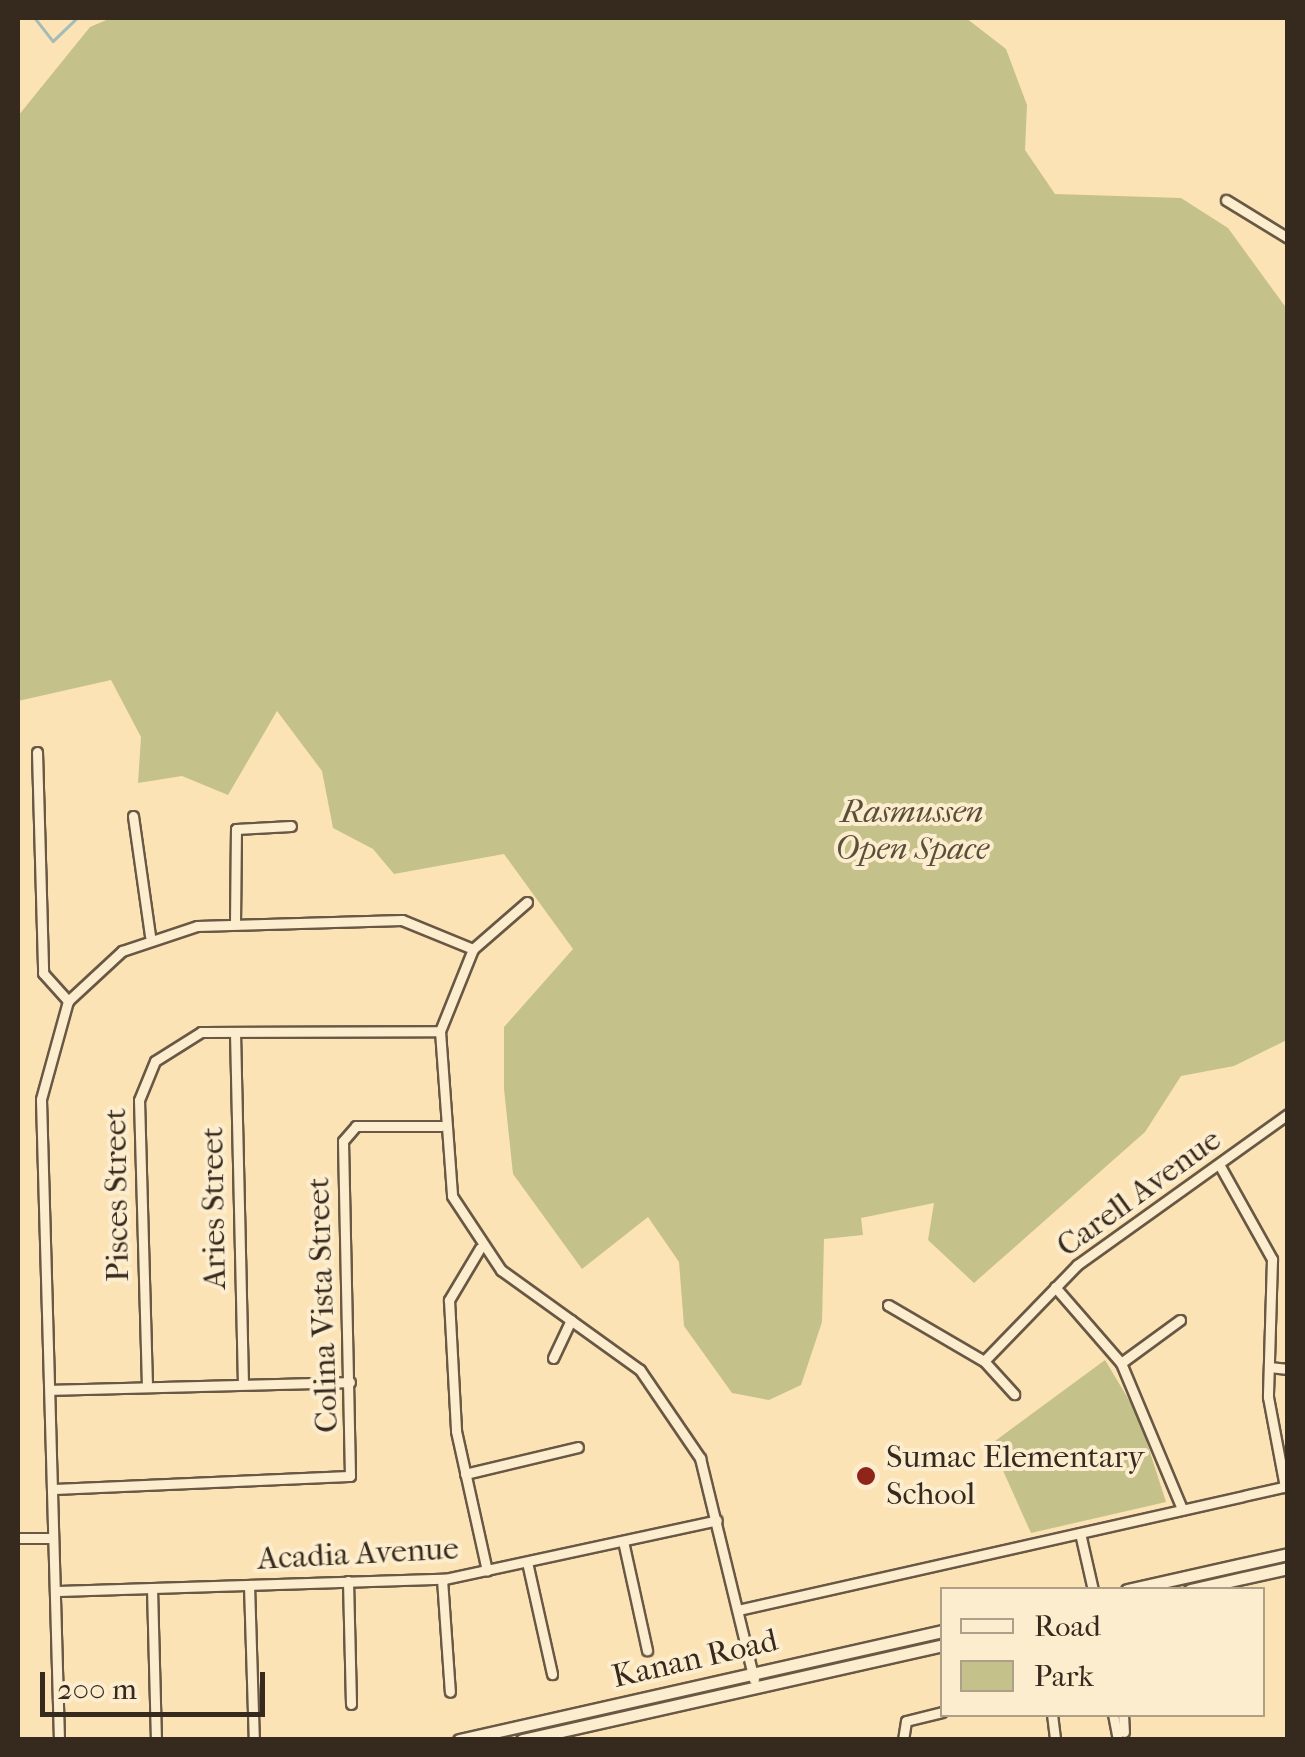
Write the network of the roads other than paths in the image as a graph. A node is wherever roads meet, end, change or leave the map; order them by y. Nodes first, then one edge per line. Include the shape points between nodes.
1 (1226, 200) dead end
2 (1288, 238) edge
3 (37, 752) dead end
4 (133, 816) dead end
5 (291, 826) dead end
6 (527, 902) dead end
7 (235, 923) junction
8 (150, 936) junction
9 (473, 949) junction
10 (68, 1001) junction
11 (235, 1032) junction
12 (440, 1032) junction
13 (1288, 1114) edge
14 (442, 1126) junction
15 (1220, 1166) junction
16 (480, 1248) junction
17 (1055, 1286) junction
18 (888, 1305) dead end
19 (571, 1320) junction
20 (1180, 1320) dead end
21 (553, 1358) dead end
22 (984, 1361) junction
23 (1122, 1363) junction
24 (1269, 1366) junction
25 (1288, 1369) edge
26 (350, 1382) junction
27 (244, 1384) junction
28 (147, 1386) junction
29 (50, 1390) junction
30 (1014, 1394) dead end
31 (578, 1447) dead end
32 (465, 1474) junction
33 (1286, 1486) edge
34 (53, 1489) junction
35 (1182, 1509) junction
36 (717, 1520) junction
37 (1080, 1533) junction
38 (18, 1538) edge
39 (53, 1538) junction
40 (623, 1540) junction
41 (1288, 1554) edge
42 (527, 1562) junction
43 (1288, 1568) edge
44 (486, 1571) junction
45 (442, 1579) junction
46 (348, 1581) junction
47 (249, 1584) junction
48 (1091, 1587) edge
49 (1140, 1587) edge
50 (1203, 1587) edge
51 (152, 1588) junction
52 (56, 1590) junction
53 (738, 1610) junction
54 (940, 1632) edge
55 (940, 1645) edge
56 (647, 1650) dead end
57 (552, 1674) dead end
58 (754, 1681) junction
59 (450, 1692) dead end
60 (351, 1704) dead end
61 (940, 1712) edge
62 (59, 1740) edge
63 (156, 1740) edge
64 (254, 1740) edge
65 (459, 1740) edge
66 (522, 1740) edge
67 (904, 1740) edge

1 - 2 street
3 - 10 street via 43,972
4 - 8 street
5 - 7 street via 236,829
6 - 9 street
7 - 8 street
7 - 9 street via 402,920
8 - 10 street via 93,972
9 - 12 street
10 - 29 street via 41,1099
11 - 12 street, Pisces Street
11 - 27 street, Aries Street
11 - 28 street, Pisces Street via 186,1036 142,1083
12 - 14 street
13 - 15 street, Carell Avenue
14 - 16 street via 452,1196
14 - 26 street, Colina Vista Street via 346,1130
15 - 17 street, Carell Avenue
15 - 24 street via 1272,1259
16 - 19 street
16 - 32 street via 449,1300
17 - 22 street, Carell Avenue
17 - 23 street
18 - 22 street
19 - 21 street
19 - 36 street via 640,1370 700,1458
20 - 23 street
22 - 30 street
23 - 35 street
24 - 25 street
24 - 33 street
26 - 27 street
26 - 34 street, Colina Vista Street via 350,1476
27 - 28 street
28 - 29 street
29 - 34 street
31 - 32 street
32 - 44 street
33 - 35 street
34 - 39 street
35 - 37 street
36 - 40 street, Acadia Avenue
36 - 53 street
37 - 48 street
37 - 53 street
38 - 39 street
39 - 52 street
40 - 42 street, Acadia Avenue
40 - 56 street
41 - 49 main road
42 - 44 street, Acadia Avenue
42 - 57 street
43 - 50 main road
44 - 45 street, Acadia Avenue
45 - 46 street, Acadia Avenue
45 - 59 street
46 - 47 street, Acadia Avenue
46 - 60 street
47 - 51 street, Acadia Avenue
47 - 64 street
51 - 52 street, Acadia Avenue
51 - 63 street
52 - 62 street
53 - 58 street
54 - 58 main road, Kanan Road
55 - 58 main road, Kanan Road
58 - 65 main road, Kanan Road
58 - 66 main road, Kanan Road
61 - 67 street via 906,1721

